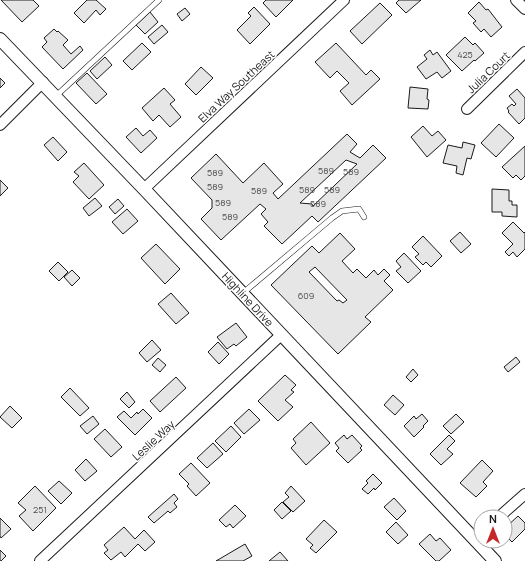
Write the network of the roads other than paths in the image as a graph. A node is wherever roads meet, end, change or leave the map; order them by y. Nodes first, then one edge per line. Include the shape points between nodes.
1 (159, 0) edge
2 (344, 0) edge
3 (516, 0) edge
4 (525, 9) edge
5 (0, 39) edge
6 (525, 52) edge
7 (42, 82) junction
8 (56, 96) junction
9 (467, 109) dead end
10 (0, 125) edge
11 (144, 189) junction
12 (364, 217) dead end
13 (243, 294) junction
14 (281, 335) junction
15 (525, 494) edge
16 (508, 509) edge
17 (473, 532) edge
18 (486, 549) edge
19 (40, 561) edge
20 (494, 561) edge

1 - 8 lane
2 - 11 street, Elva Way Southeast
3 - 4 street
5 - 7 street, Highline Drive
6 - 9 street, Julia Court
7 - 8 street, Highline Drive
7 - 10 street
8 - 11 street, Highline Drive
11 - 13 street, Highline Drive
12 - 13 lane via 359,209 342,212 332,218
13 - 14 street, Highline Drive
14 - 17 street, Highline Drive
14 - 19 street, Leslie Way
15 - 16 street
18 - 20 street, Highline Drive

